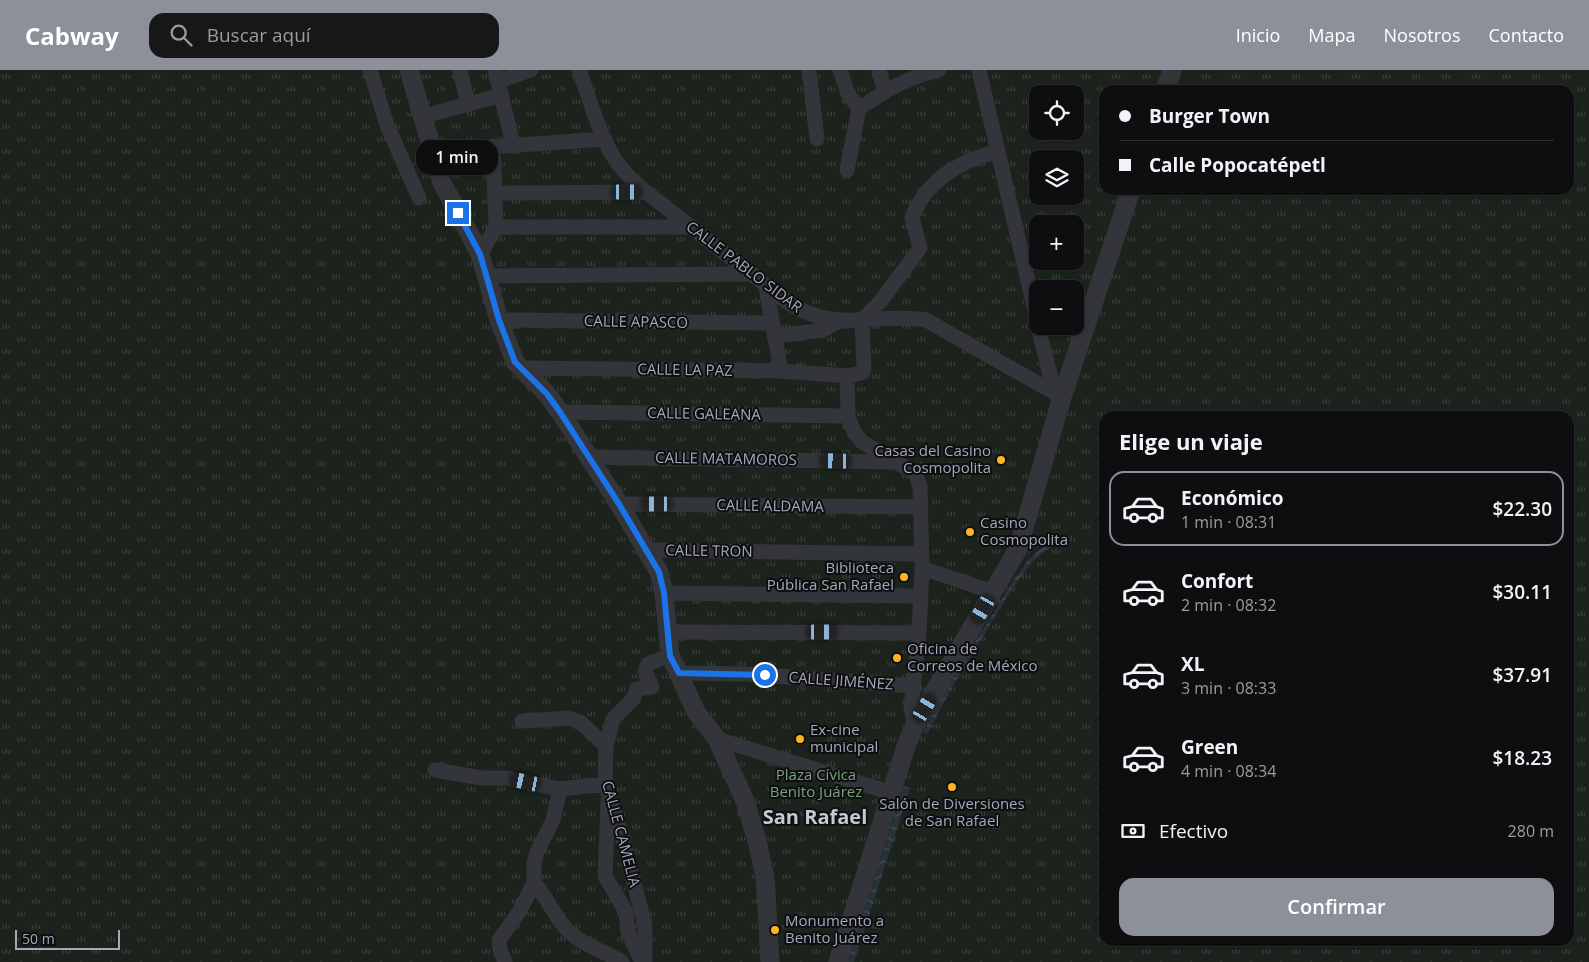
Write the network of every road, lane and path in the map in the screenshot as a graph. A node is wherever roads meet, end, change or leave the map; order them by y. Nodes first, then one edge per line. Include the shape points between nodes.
1 (370, 70) edge
2 (409, 70) edge
3 (460, 70) edge
4 (531, 70) edge
5 (579, 70) edge
6 (809, 70) edge
7 (840, 70) edge
8 (879, 70) edge
9 (939, 70) edge
10 (979, 70) edge
11 (1172, 70) edge
12 (499, 82) edge
13 (1167, 85) edge
14 (885, 92) junction
15 (468, 104) junction
16 (858, 108) junction
17 (424, 116) junction
18 (606, 139) junction
19 (817, 140) dead end
20 (513, 144) junction
21 (493, 146) junction
22 (431, 151) junction
23 (996, 152) junction
24 (847, 170) dead end
25 (646, 192) junction
26 (495, 194) junction
27 (1129, 195) edge
28 (419, 198) dead end
29 (496, 226) junction
30 (693, 227) junction
31 (480, 254) junction
32 (750, 274) junction
33 (488, 276) junction
34 (766, 287) junction
35 (1029, 288) edge
36 (499, 320) junction
37 (862, 320) junction
38 (838, 322) junction
39 (774, 330) junction
40 (1041, 335) edge
41 (523, 368) junction
42 (781, 371) junction
43 (847, 376) junction
44 (1058, 394) junction
45 (560, 412) junction
46 (848, 416) junction
47 (588, 457) junction
48 (893, 462) junction
49 (619, 504) junction
50 (921, 507) junction
51 (647, 550) junction
52 (922, 561) junction
53 (993, 592) junction
54 (664, 593) junction
55 (921, 596) junction
56 (668, 632) junction
57 (919, 632) junction
58 (670, 656) junction
59 (679, 673) junction
60 (914, 686) junction
61 (522, 721) dead end
62 (915, 725) junction
63 (717, 739) junction
64 (606, 746) junction
65 (435, 770) dead end
66 (607, 788) junction
67 (560, 789) junction
68 (892, 793) junction
69 (534, 883) junction
70 (504, 962) edge
71 (622, 962) edge
72 (643, 962) edge
73 (770, 962) edge
74 (838, 962) edge

1 - 28 street via 387,125
2 - 17 street
3 - 15 street
4 - 12 street
5 - 18 street, CALLE PABLO SIDAR
6 - 19 street
7 - 16 street via 848,94
8 - 14 street
9 - 14 street
10 - 23 street
11 - 13 street
12 - 15 street
12 - 20 street
14 - 16 street
15 - 17 street
16 - 24 street
17 - 22 street
18 - 20 street
18 - 25 street, CALLE PABLO SIDAR via 628,176
20 - 21 street
21 - 22 street
21 - 26 street
22 - 31 street via 442,183
23 - 35 street
23 - 37 street via 971,158 956,166 928,191 912,217 920,248 881,301
25 - 26 street
25 - 30 street, CALLE PABLO SIDAR
26 - 29 street
27 - 44 street
29 - 30 street
29 - 31 street
30 - 32 street, CALLE PABLO SIDAR
31 - 33 street
32 - 33 street
32 - 34 street, CALLE PABLO SIDAR
33 - 36 street
34 - 38 street, CALLE PABLO SIDAR via 807,315
34 - 39 street
36 - 39 street, CALLE APASCO
36 - 41 street via 515,362
37 - 38 street, CALLE PABLO SIDAR
37 - 43 street via 864,368 862,373
37 - 44 street, CALLE PABLO SIDAR via 905,317 926,320
38 - 39 street, CALLE APASCO via 823,330
39 - 42 street
40 - 44 street
41 - 42 street, CALLE LA PAZ
41 - 45 street
42 - 43 street, CALLE LA PAZ
43 - 46 street
44 - 53 street via 1018,549
45 - 46 street, CALLE GALEANA
45 - 47 street
46 - 48 street via 862,442
47 - 48 street, CALLE MATAMOROS
47 - 49 street
48 - 50 street via 915,473 920,486
49 - 50 street, CALLE ALDAMA
49 - 51 street
50 - 52 street
51 - 52 street, CALLE TRON
51 - 54 street via 659,572
52 - 53 street, CALLE TRON
52 - 55 street
53 - 62 street
54 - 55 street
54 - 56 street
55 - 57 street
56 - 57 street
56 - 58 street
57 - 60 street
58 - 59 street
58 - 64 street, CALLE CAMELIA via 648,664 645,671 652,687 637,689 633,699 614,719
59 - 60 street, CALLE JIMÉNEZ via 746,674
59 - 63 street via 696,712
60 - 62 street via 911,708
61 - 64 street via 569,718 580,722
62 - 68 street
63 - 68 street
63 - 73 street via 745,802 757,841 765,877
64 - 66 street, CALLE CAMELIA
65 - 67 street via 482,778 506,778
66 - 67 street
66 - 72 street, CALLE CAMELIA via 645,925
66 - 72 street via 605,876 626,912 628,932
67 - 69 street via 553,820 537,852
68 - 74 street
69 - 70 street via 499,940
69 - 71 street via 574,936

